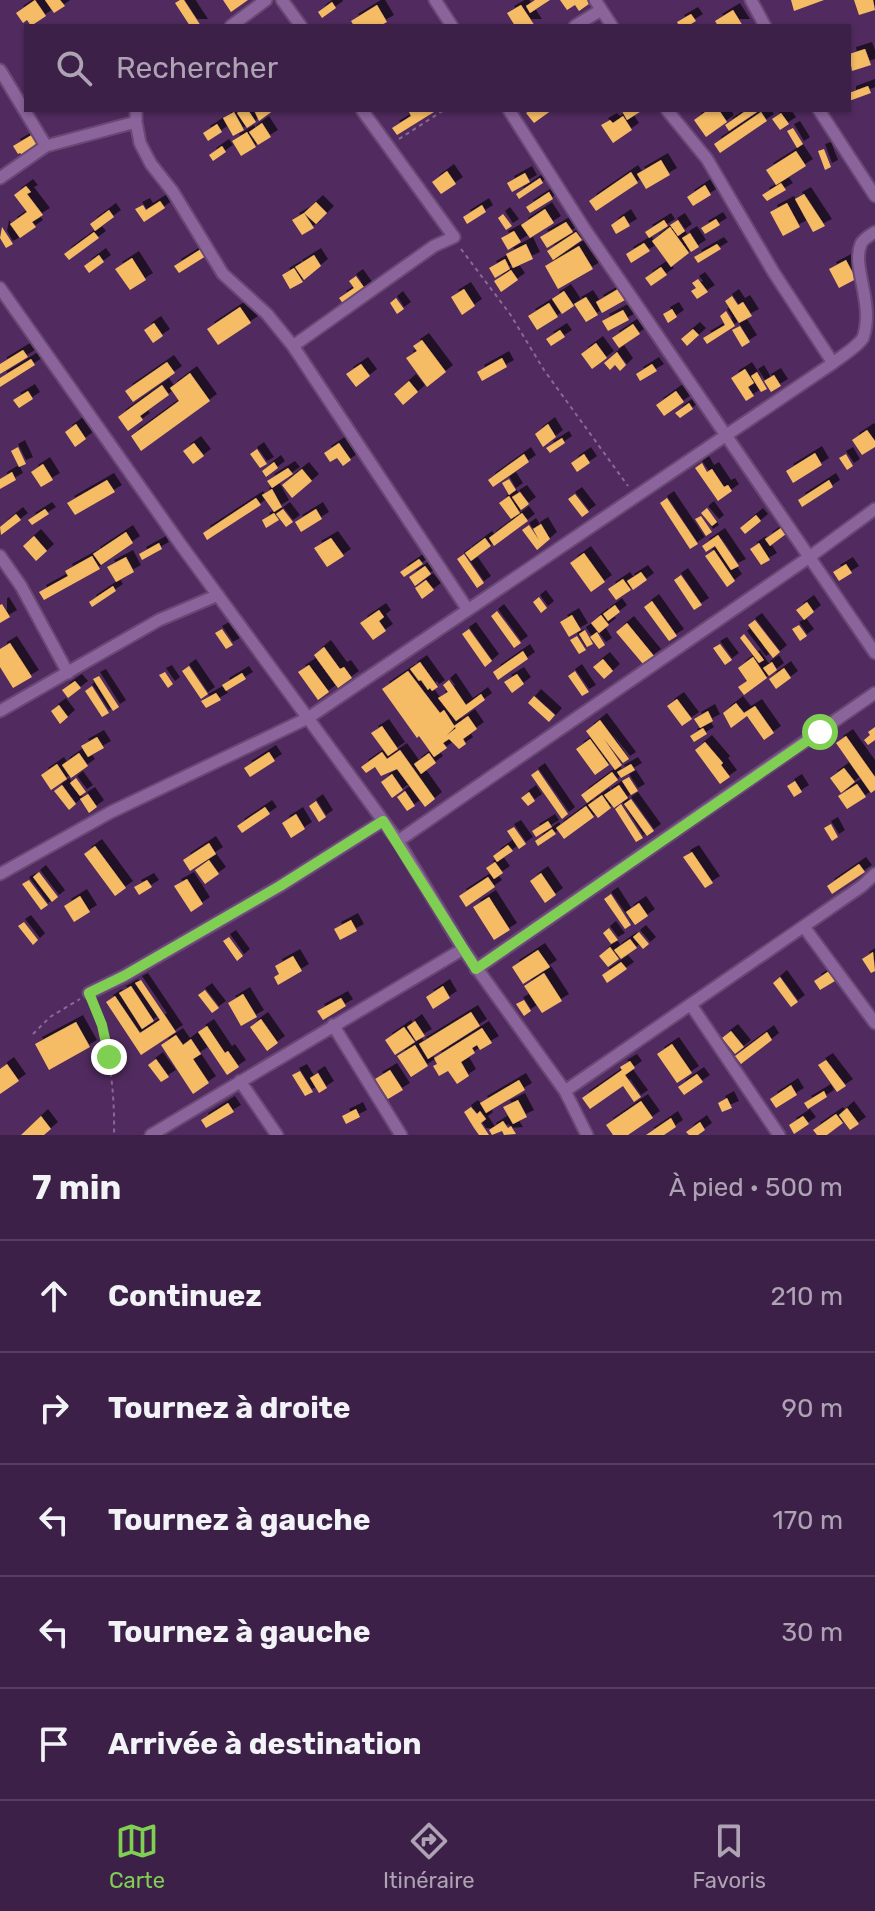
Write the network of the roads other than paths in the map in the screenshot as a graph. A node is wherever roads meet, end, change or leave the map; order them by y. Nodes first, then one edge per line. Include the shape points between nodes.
1 (266, 0) edge
2 (282, 0) edge
3 (435, 0) edge
4 (751, 0) edge
5 (598, 5) edge
6 (234, 24) edge
7 (300, 24) edge
8 (451, 24) edge
9 (577, 24) edge
10 (611, 24) edge
11 (764, 24) edge
12 (0, 70) edge
13 (24, 110) edge
14 (25, 112) edge
15 (363, 112) edge
16 (510, 112) edge
17 (669, 112) edge
18 (820, 112) edge
19 (136, 116) edge
20 (46, 146) junction
21 (0, 178) edge
22 (875, 196) edge
23 (875, 232) edge
24 (0, 288) edge
25 (293, 346) junction
26 (833, 363) junction
27 (726, 436) junction
28 (875, 509) edge
29 (0, 556) edge
30 (808, 558) junction
31 (218, 595) junction
32 (468, 610) junction
33 (875, 653) edge
34 (68, 673) junction
35 (875, 693) edge
36 (0, 711) edge
37 (308, 718) junction
38 (383, 821) junction
39 (398, 841) junction
40 (0, 874) edge
41 (875, 874) edge
42 (804, 927) junction
43 (463, 949) junction
44 (476, 969) junction
45 (89, 993) road end
46 (691, 1005) junction
47 (875, 1023) edge
48 (333, 1025) junction
49 (240, 1081) junction
50 (565, 1091) junction
51 (151, 1135) edge
52 (277, 1135) edge
53 (401, 1135) edge
54 (587, 1135) edge
55 (779, 1135) edge

1 - 6 street
2 - 7 street
3 - 8 street
4 - 11 street
5 - 9 street
5 - 10 street
12 - 13 street
14 - 20 street
15 - 25 street via 454,237
16 - 27 street
17 - 26 street via 707,159
18 - 22 street
19 - 20 street
19 - 25 street via 140,143 151,164 223,274
20 - 21 street
23 - 26 street via 863,240 859,252 872,314 868,329
24 - 31 street
25 - 32 street
26 - 27 street
27 - 30 street
27 - 32 street
28 - 30 street
29 - 34 street
30 - 33 street
30 - 39 street
31 - 34 street via 159,620
31 - 37 street
32 - 37 street
34 - 36 street
35 - 44 street
37 - 38 street
37 - 40 street via 111,812
38 - 39 street
38 - 45 street via 280,886
39 - 43 street
41 - 42 street
42 - 46 street
42 - 47 street
43 - 44 street
43 - 48 street
44 - 50 street
46 - 50 street
46 - 55 street
48 - 49 street
48 - 53 street
49 - 51 street
49 - 52 street
50 - 54 street

